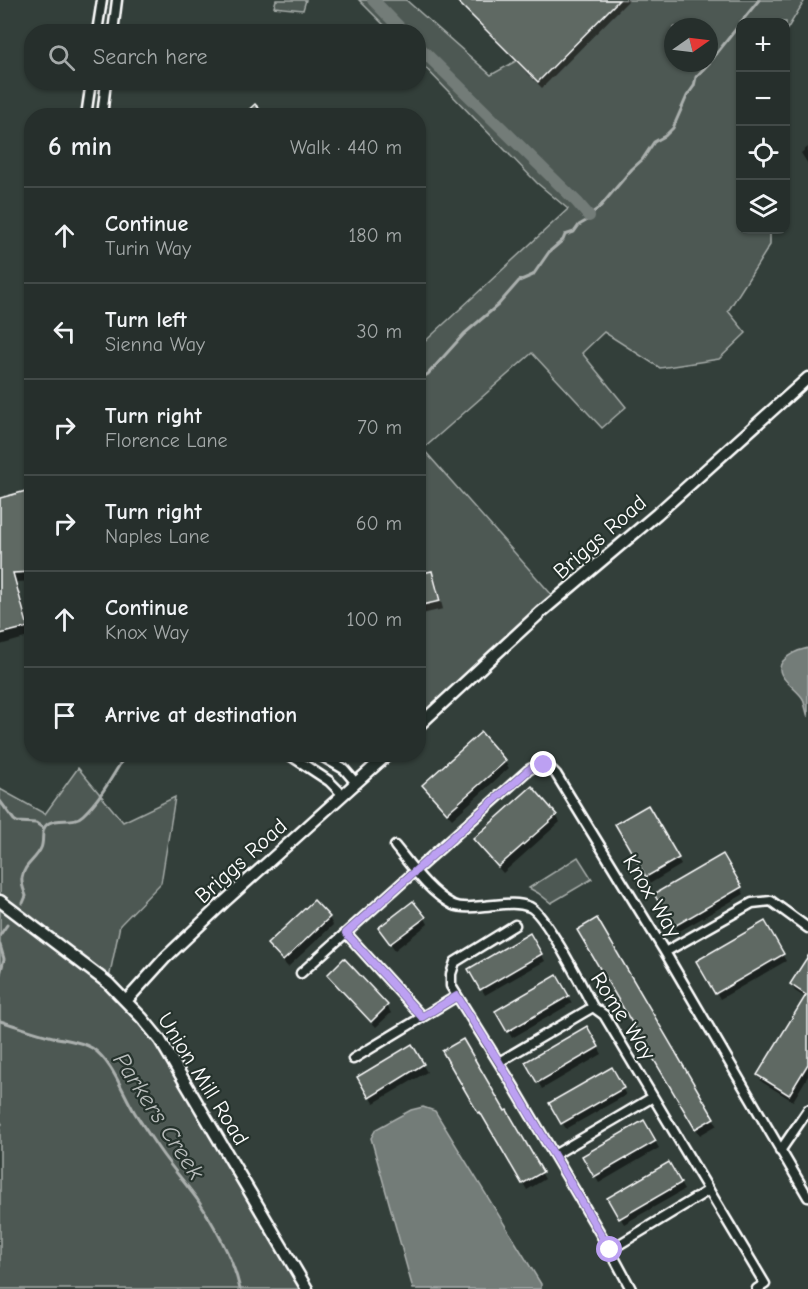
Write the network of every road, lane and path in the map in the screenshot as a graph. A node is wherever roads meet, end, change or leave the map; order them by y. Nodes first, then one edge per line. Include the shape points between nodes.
1 (102, 0) edge
2 (117, 0) edge
3 (98, 24) edge
4 (114, 24) edge
5 (89, 90) edge
6 (105, 90) edge
7 (87, 108) edge
8 (103, 108) edge
9 (808, 378) edge
10 (426, 719) edge
11 (300, 762) edge
12 (331, 762) edge
13 (379, 762) edge
14 (356, 783) junction
15 (343, 795) junction
16 (396, 846) dead end
17 (416, 871) junction
18 (0, 901) edge
19 (516, 925) dead end
20 (808, 928) edge
21 (346, 933) junction
22 (665, 952) junction
23 (301, 973) dead end
24 (457, 996) junction
25 (126, 1001) junction
26 (593, 1007) junction
27 (422, 1017) junction
28 (353, 1059) dead end
29 (499, 1062) junction
30 (653, 1097) junction
31 (808, 1110) edge
32 (780, 1151) junction
33 (554, 1155) junction
34 (709, 1190) junction
35 (808, 1197) edge
36 (610, 1250) junction
37 (761, 1287) edge
38 (307, 1289) edge
39 (631, 1289) edge

1 - 3 street
2 - 4 street
5 - 7 street
6 - 8 street
9 - 10 street, Briggs Road via 541,612
11 - 15 street
12 - 14 street
13 - 14 street, Briggs Road
14 - 15 street, Briggs Road
15 - 25 street, Briggs Road via 166,957
16 - 17 street, Rome Way
17 - 21 street
17 - 22 street, Knox Way via 527,771 544,765 556,774
17 - 26 street, Rome Way via 432,890 454,906 509,903 531,908 549,929
18 - 25 street, Union Mill Road via 108,982
19 - 24 street via 455,962 451,986
20 - 22 street via 771,901 752,903
21 - 23 street
21 - 27 street
22 - 32 street, Knox Way
24 - 27 street
24 - 29 street
25 - 38 street, Union Mill Road via 160,1040
26 - 29 street
26 - 30 street, Rome Way via 604,1015
27 - 28 street
29 - 33 street
30 - 33 street
30 - 34 street, Rome Way
31 - 32 street
32 - 35 street, Knox Way
33 - 36 street
34 - 36 street
34 - 37 street, Rome Way
36 - 39 street

